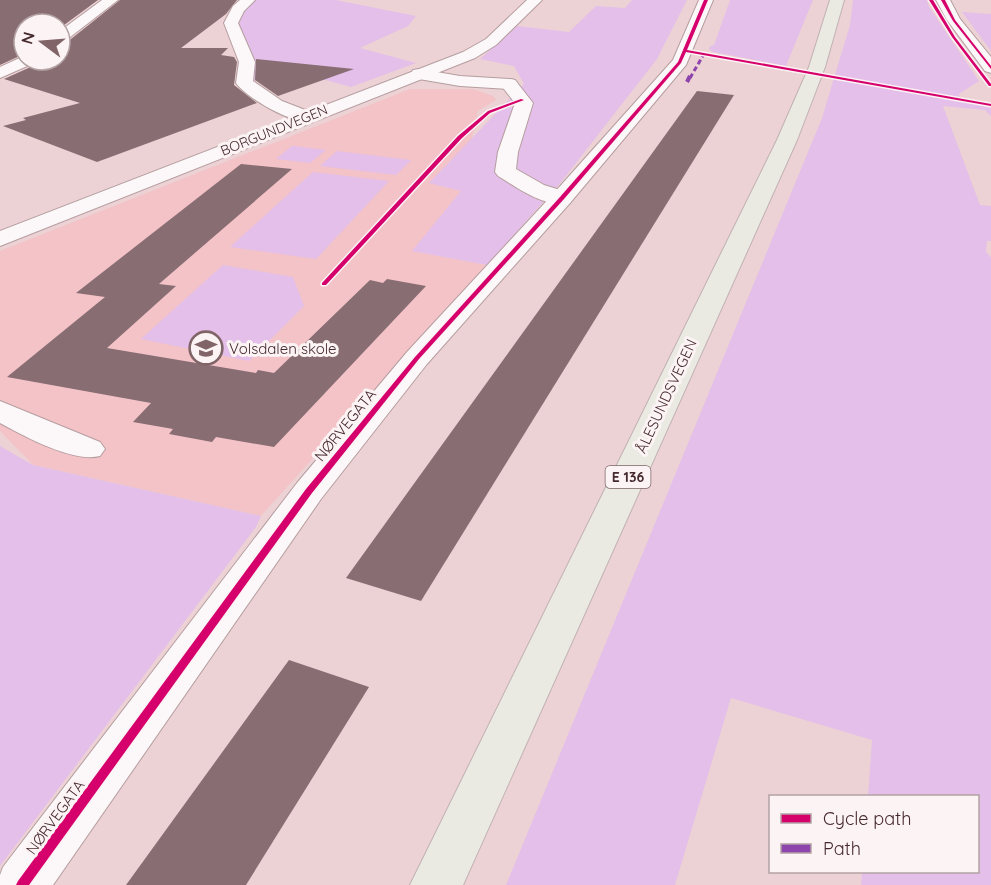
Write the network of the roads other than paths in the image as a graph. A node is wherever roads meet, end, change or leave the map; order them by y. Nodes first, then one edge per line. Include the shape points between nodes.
1 (111, 0) edge
2 (248, 0) edge
3 (535, 0) edge
4 (706, 0) edge
5 (836, 0) edge
6 (943, 0) edge
7 (72, 29) edge
8 (991, 68) edge
9 (419, 74) junction
10 (306, 117) junction
11 (562, 198) junction
12 (0, 239) edge
13 (0, 410) edge
14 (88, 448) dead end
15 (22, 885) edge
16 (436, 885) edge

1 - 7 street
2 - 10 street via 231,23 247,62 244,83 276,105
3 - 9 street, BORGUNDVEGEN via 482,49
4 - 11 street, NØRVEGATA via 680,62
5 - 16 highway, ÅLESUNDSVEGEN / E 136 via 817,67 787,140
6 - 8 street
9 - 10 street, BORGUNDVEGEN
9 - 11 street via 509,84 524,103 505,172 536,190
10 - 12 street, BORGUNDVEGEN
11 - 15 street, NØRVEGATA via 417,358 309,491
13 - 14 street

